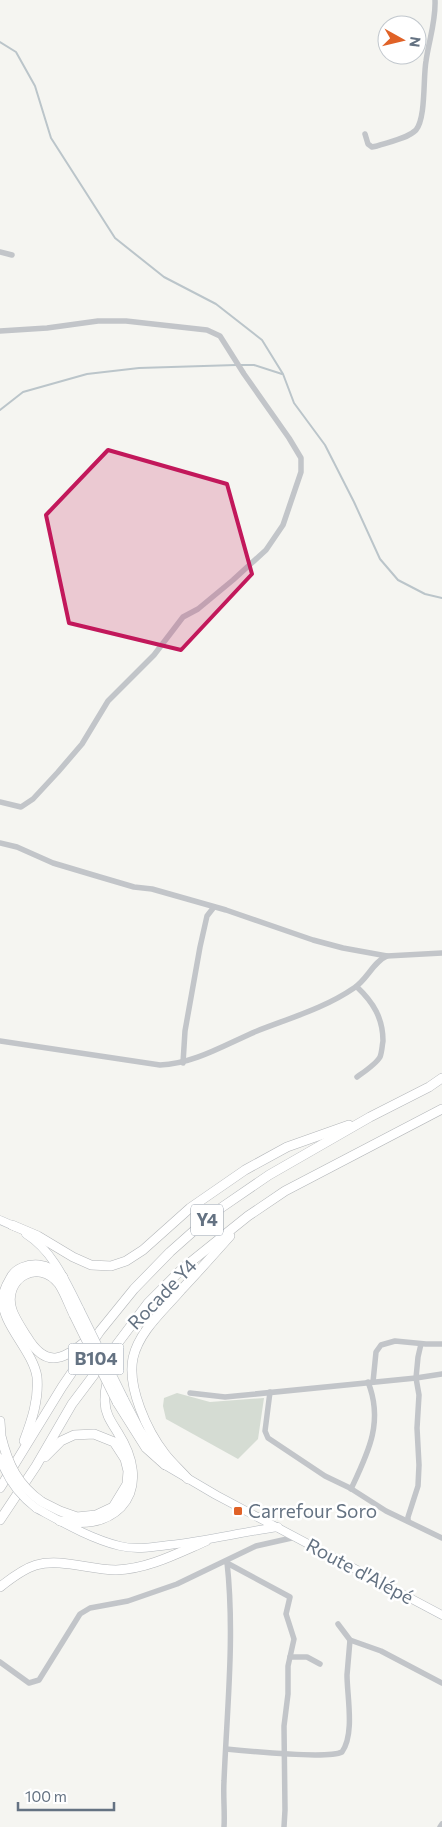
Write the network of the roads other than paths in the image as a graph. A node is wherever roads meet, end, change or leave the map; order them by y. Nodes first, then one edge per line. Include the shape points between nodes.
1 (435, 0) edge
2 (365, 134) dead end
3 (0, 252) edge
4 (12, 255) dead end
5 (0, 331) edge
6 (0, 802) edge
7 (0, 843) edge
8 (214, 907) junction
9 (442, 953) edge
10 (387, 956) junction
11 (357, 987) junction
12 (0, 1041) edge
13 (183, 1063) junction
14 (357, 1077) dead end
15 (442, 1078) edge
16 (442, 1109) edge
17 (370, 1117) junction
18 (248, 1216) junction
19 (0, 1220) edge
20 (12, 1224) junction
21 (63, 1277) junction
22 (77, 1313) junction
23 (100, 1331) junction
24 (118, 1341) junction
25 (421, 1344) junction
26 (442, 1344) edge
27 (442, 1374) edge
28 (416, 1378) junction
29 (370, 1382) junction
30 (270, 1392) junction
31 (190, 1393) dead end
32 (0, 1421) edge
33 (1, 1436) edge
34 (0, 1458) edge
35 (16, 1461) junction
36 (165, 1465) joint
37 (36, 1466) junction
38 (188, 1479) junction
39 (0, 1488) edge
40 (351, 1489) junction
41 (39, 1505) junction
42 (0, 1520) edge
43 (60, 1521) junction
44 (408, 1521) junction
45 (278, 1526) junction
46 (297, 1536) junction
47 (442, 1538) edge
48 (206, 1541) junction
49 (227, 1562) junction
50 (0, 1587) edge
51 (442, 1615) edge
52 (338, 1624) dead end
53 (350, 1640) junction
54 (290, 1657) junction
55 (0, 1662) edge
56 (320, 1664) dead end
57 (442, 1683) edge
58 (226, 1749) junction
59 (284, 1753) junction
60 (224, 1827) edge
61 (284, 1827) edge

1 - 2 street via 419,125 411,134 372,147
3 - 4 street
5 - 6 street via 98,321 207,330 220,336 301,458 301,472 283,525 266,550 212,598 183,617 154,654 108,701 82,744 33,799 21,808
7 - 8 street via 100,877
8 - 10 street via 313,940
8 - 13 street via 207,916 200,947 185,1030
9 - 10 street
10 - 11 street
11 - 13 street via 316,1009
11 - 14 street via 372,1004 383,1031 381,1054
12 - 13 street via 160,1065
15 - 17 highway, Rocade Y4 / Y4
16 - 18 highway, Rocade Y4 / Y4 via 284,1190
17 - 20 highway via 287,1147 245,1170 190,1208 143,1250 111,1266 91,1265
17 - 23 highway, Rocade Y4 / Y4 via 269,1174 215,1212 134,1289
18 - 24 highway, Rocade Y4 / Y4 via 182,1268
18 - 38 highway via 156,1319 141,1338 133,1358 132,1377 138,1401 152,1434
19 - 20 main road, B104
20 - 21 main road, B104 via 34,1239
21 - 22 main road, B104
21 - 35 highway via 44,1266 24,1266 12,1274 3,1297 4,1309 26,1349 38,1388 33,1418
22 - 23 highway via 52,1277 36,1271 26,1272 12,1289 12,1310 42,1355 61,1358
22 - 36 highway, B104, bridge via 146,1448
23 - 35 highway, Rocade Y4 / Y4
24 - 37 highway, Rocade Y4 / Y4 via 72,1404
24 - 43 highway via 104,1402 131,1460 132,1490 117,1511 103,1518 91,1523
25 - 26 street
25 - 28 street
25 - 29 street via 395,1340 381,1346 376,1352
27 - 28 street
28 - 29 street
28 - 44 street via 419,1395 418,1486
29 - 30 street
29 - 40 street via 375,1410 374,1434
30 - 31 street via 224,1397
30 - 40 street via 266,1435 318,1472
32 - 33 highway
33 - 41 highway, bridge via 17,1479
34 - 41 main road, bridge via 13,1486 28,1502
35 - 39 highway, Rocade Y4 / Y4
36 - 38 main road, Route d'Alépé / B104
37 - 41 highway via 61,1441 74,1435 94,1434 114,1442 125,1459 128,1471 127,1484 113,1507 96,1516 77,1517
37 - 42 highway, Rocade Y4 / Y4
38 - 45 main road, Route d'Alépé / B104
40 - 44 street
41 - 43 main road
43 - 48 main road via 121,1546 147,1548
44 - 47 street
45 - 46 main road, Route d'Alépé / B104
45 - 48 main road
46 - 49 street via 256,1546
46 - 51 main road, Route d'Alépé / B104
48 - 50 highway via 142,1566 115,1570 48,1563 34,1566
49 - 54 street via 290,1597 286,1614 294,1639
49 - 55 street via 177,1584 90,1608 80,1614 34,1683 29,1683
49 - 58 street via 231,1623
52 - 53 street
53 - 57 street via 381,1650
53 - 59 street via 347,1676 349,1729 344,1749 340,1753
54 - 56 street via 307,1657
54 - 59 street
58 - 59 street
58 - 60 street
59 - 61 street

